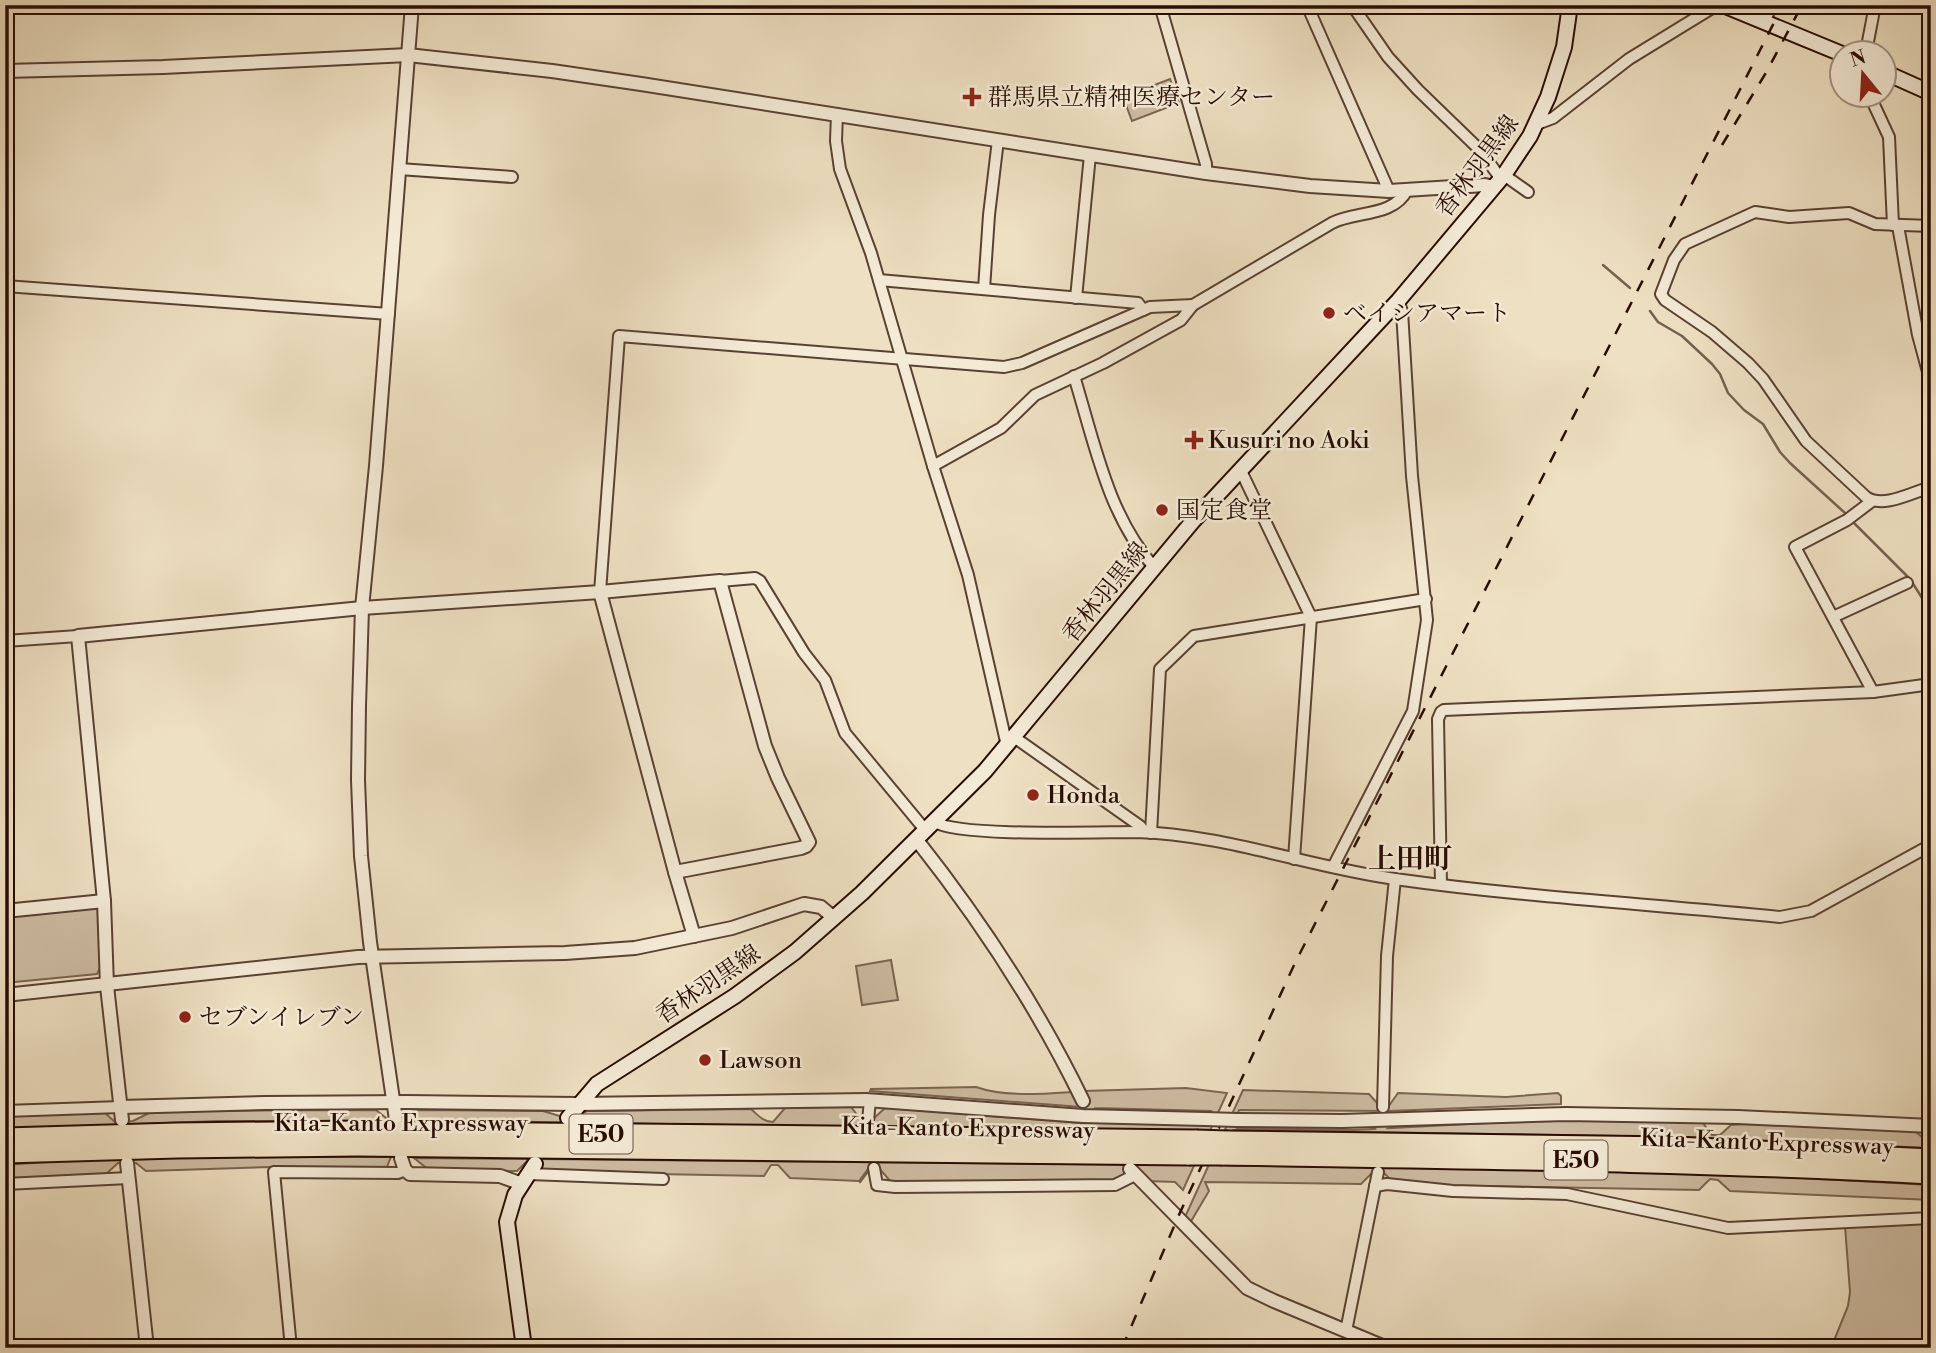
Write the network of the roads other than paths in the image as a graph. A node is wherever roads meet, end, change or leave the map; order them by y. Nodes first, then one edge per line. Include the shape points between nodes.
1 (412, 5) edge
2 (1160, 5) edge
3 (1307, 5) edge
4 (1352, 5) edge
5 (1570, 5) edge
6 (1717, 5) edge
7 (1723, 5) edge
8 (1772, 5) edge
9 (1875, 5) edge
10 (1764, 22) junction
11 (1869, 38) edge
12 (1828, 48) edge
13 (408, 55) junction
14 (5, 71) edge
15 (1898, 78) edge
16 (1931, 93) edge
17 (1876, 108) edge
18 (836, 114) junction
19 (1537, 124) junction
20 (998, 140) junction
21 (1090, 155) junction
22 (400, 169) junction
23 (1206, 173) junction
24 (512, 177) dead end
25 (1499, 180) junction
26 (1407, 190) junction
27 (1389, 191) junction
28 (1528, 192) dead end
29 (1895, 226) junction
30 (1931, 226) edge
31 (879, 280) junction
32 (5, 286) edge
33 (984, 289) junction
34 (1076, 298) junction
35 (1398, 301) junction
36 (1193, 305) junction
37 (1143, 310) junction
38 (389, 314) junction
39 (903, 359) junction
40 (1074, 376) junction
41 (1931, 383) edge
42 (933, 466) junction
43 (1241, 471) junction
44 (1931, 487) edge
45 (1872, 501) junction
46 (1154, 568) junction
47 (720, 581) junction
48 (1907, 583) dead end
49 (600, 592) junction
50 (1426, 599) junction
51 (362, 608) junction
52 (1311, 617) junction
53 (1833, 617) junction
54 (78, 636) junction
55 (5, 641) edge
56 (1931, 684) edge
57 (1873, 692) junction
58 (1011, 742) junction
59 (926, 831) junction
60 (1148, 833) junction
61 (1931, 845) edge
62 (1294, 859) junction
63 (1333, 867) junction
64 (675, 872) junction
65 (1395, 879) junction
66 (1441, 884) junction
67 (104, 901) junction
68 (5, 911) edge
69 (834, 918) junction
70 (694, 936) junction
71 (372, 956) junction
72 (107, 986) junction
73 (5, 995) edge
74 (870, 1100) junction
75 (1083, 1101) tunnel mouth
76 (394, 1102) junction
77 (578, 1104) junction
78 (1383, 1107) tunnel mouth
79 (5, 1111) edge
80 (122, 1114) junction
81 (568, 1118) dead end
82 (396, 1120) dead end
83 (868, 1121) dead end
84 (1931, 1126) edge
85 (5, 1139) edge
86 (1193, 1147) junction
87 (1225, 1148) junction
88 (5, 1154) edge
89 (1931, 1159) edge
90 (127, 1163) dead end
91 (403, 1164) joint
92 (874, 1168) dead end
93 (1133, 1172) joint
94 (1378, 1172) dead end
95 (529, 1174) junction
96 (1931, 1174) edge
97 (129, 1178) junction
98 (663, 1179) dead end
99 (5, 1184) edge
100 (1375, 1186) junction
101 (1931, 1218) edge
102 (1346, 1331) junction
103 (147, 1348) edge
104 (291, 1348) edge
105 (524, 1348) edge
106 (1387, 1348) edge

1 - 13 street
2 - 23 street
3 - 27 street
4 - 25 street via 1388,57 1480,150
5 - 19 main road, 香林羽黒線 via 1567,35
6 - 19 street via 1629,59 1553,118
7 - 10 main road
8 - 10 street
9 - 11 street
10 - 12 main road
13 - 14 street
13 - 18 street via 552,71
13 - 22 street
15 - 16 main road
17 - 29 street via 1889,137
18 - 20 street
18 - 31 street via 840,169
19 - 25 main road, 香林羽黒線
20 - 21 street
20 - 33 street
21 - 23 street
21 - 34 street
22 - 24 street
22 - 38 street
23 - 27 street
25 - 26 street
25 - 28 street
25 - 35 main road, 香林羽黒線
26 - 27 street
26 - 36 street via 1391,206 1338,219
29 - 30 street
29 - 41 street
29 - 45 street via 1875,224 1849,213 1789,217 1755,212 1685,244 1661,294 1748,363 1806,441
31 - 33 street
31 - 39 street
32 - 38 street
33 - 34 street
34 - 37 street via 1138,303
35 - 43 main road, 香林羽黒線
35 - 50 street
36 - 37 street
36 - 40 street via 1181,320
37 - 39 street via 1016,366 989,368
38 - 51 street
39 - 42 street
39 - 49 street via 619,336
40 - 42 street via 1035,395 1001,428
40 - 46 street via 1127,532
42 - 58 street via 968,575
43 - 46 main road, 香林羽黒線
43 - 52 street
44 - 45 street
45 - 53 street via 1795,547
46 - 58 main road, 香林羽黒線
47 - 49 street
47 - 59 street via 760,581 825,680 845,733
47 - 64 street via 765,746 809,842 801,848
48 - 53 street
49 - 51 street
49 - 64 street
50 - 52 street
50 - 63 street via 1413,711
51 - 54 street
51 - 71 street via 359,818
52 - 60 street via 1194,636 1160,669
52 - 62 street
53 - 57 street
54 - 55 street
54 - 67 street
56 - 57 street
57 - 66 street via 1444,710 1438,719
58 - 59 main road, 香林羽黒線
58 - 60 street
59 - 60 street via 945,827
59 - 69 main road, 香林羽黒線
59 - 75 street
60 - 62 street via 1205,838
61 - 66 street via 1811,911 1786,917
62 - 63 street
63 - 65 street
64 - 70 street
65 - 66 street
65 - 78 street via 1387,956
67 - 68 street
67 - 72 street
69 - 70 street via 821,908 804,904
69 - 77 main road, 香林羽黒線 via 735,996 597,1084
70 - 71 street via 591,952
71 - 72 street
71 - 76 street
72 - 73 street
72 - 80 street
74 - 77 street
74 - 83 street
74 - 84 street, bridge via 1083,1116 1237,1120 1566,1114
76 - 77 street
76 - 80 street via 176,1104
76 - 82 street
77 - 81 main road, 香林羽黒線
79 - 80 street
85 - 86 highway, Kita-Kanto Expressway / E50 via 356,1131
86 - 87 highway, Kita-Kanto Expressway / E50, bridge
86 - 88 highway, Kita-Kanto Expressway / E50 via 357,1146
87 - 89 highway, Kita-Kanto Expressway / E50 via 1610,1146
87 - 96 highway, Kita-Kanto Expressway / E50
90 - 97 street
91 - 95 street via 415,1174
91 - 104 street via 398,1173 274,1172
92 - 93 street via 877,1185 895,1187 1115,1185
93 - 102 street via 1247,1288
94 - 100 street
95 - 98 street
95 - 105 main road via 509,1208 507,1230
97 - 99 street
97 - 103 street
100 - 101 street via 1567,1194 1728,1228
100 - 102 street
102 - 106 street

